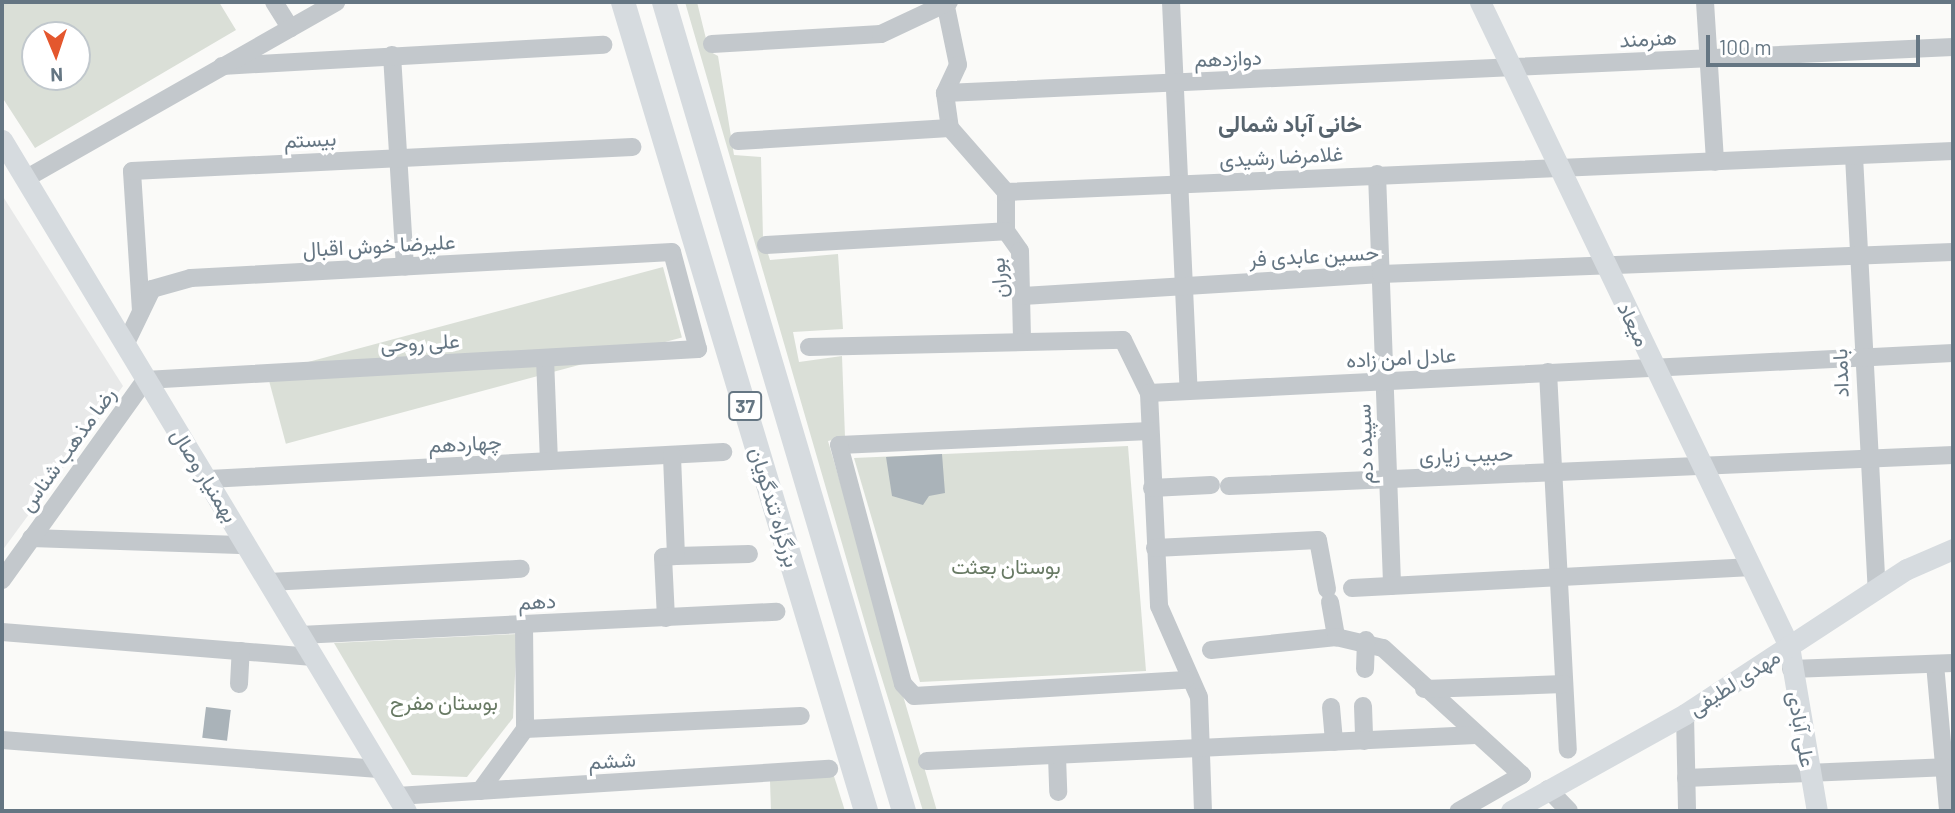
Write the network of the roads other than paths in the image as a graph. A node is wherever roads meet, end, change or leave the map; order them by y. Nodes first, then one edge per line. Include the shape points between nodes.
1 (274, 2) edge
2 (336, 2) edge
3 (623, 2) edge
4 (664, 2) edge
5 (947, 2) edge
6 (1171, 2) edge
7 (1480, 2) edge
8 (1705, 2) edge
9 (290, 28) junction
10 (712, 44) dead end
11 (603, 45) dead end
12 (1953, 47) edge
13 (392, 55) junction
14 (1708, 58) junction
15 (222, 66) junction
16 (1513, 69) junction
17 (1174, 83) junction
18 (945, 93) junction
19 (950, 128) junction
20 (2, 140) edge
21 (738, 141) dead end
22 (632, 147) dead end
23 (1953, 151) edge
24 (1854, 156) junction
25 (398, 158) junction
26 (1715, 162) junction
27 (1558, 165) junction
28 (1377, 174) junction
29 (24, 178) junction
30 (1179, 183) junction
31 (1006, 192) junction
32 (1006, 231) junction
33 (766, 245) dead end
34 (1953, 252) edge
35 (1858, 259) junction
36 (405, 267) junction
37 (1608, 270) junction
38 (1381, 274) junction
39 (1184, 286) junction
40 (1023, 296) junction
41 (141, 312) junction
42 (1022, 339) junction
43 (125, 345) junction
44 (809, 347) dead end
45 (698, 349) joint
46 (1953, 353) edge
47 (1861, 356) junction
48 (545, 358) junction
49 (1655, 367) junction
50 (1548, 372) junction
51 (145, 380) junction
52 (1385, 381) junction
53 (1189, 391) junction
54 (1149, 393) junction
55 (1150, 431) junction
56 (723, 452) dead end
57 (672, 455) junction
58 (1953, 455) edge
59 (1866, 459) junction
60 (549, 461) junction
61 (1704, 468) junction
62 (1553, 474) junction
63 (209, 480) junction
64 (1388, 480) junction
65 (1211, 485) dead end
66 (1229, 486) dead end
67 (1152, 488) junction
68 (31, 538) junction
69 (247, 545) junction
70 (1155, 548) junction
71 (1953, 549) edge
72 (749, 554) dead end
73 (676, 556) junction
74 (1747, 567) junction
75 (521, 569) dead end
76 (1559, 577) junction
77 (2, 580) edge
78 (270, 582) junction
79 (1392, 586) junction
80 (1352, 588) dead end
81 (1877, 588) junction
82 (776, 612) dead end
83 (666, 618) junction
84 (524, 625) junction
85 (2, 632) edge
86 (300, 635) junction
87 (1336, 637) junction
88 (1366, 640) junction
89 (1788, 646) junction
90 (1211, 650) dead end
91 (241, 651) junction
92 (313, 657) junction
93 (1953, 663) edge
94 (1934, 664) junction
95 (1366, 669) dead end
96 (1791, 669) junction
97 (1186, 680) junction
98 (239, 684) dead end
99 (1564, 684) junction
100 (1424, 689) junction
101 (1331, 706) dead end
102 (1363, 706) dead end
103 (1685, 714) junction
104 (801, 716) dead end
105 (525, 729) junction
106 (1475, 734) junction
107 (2, 740) edge
108 (1364, 741) junction
109 (1334, 742) junction
110 (1568, 749) dead end
111 (1201, 750) junction
112 (1057, 756) junction
113 (927, 761) dead end
114 (1944, 767) junction
115 (382, 769) junction
116 (829, 769) dead end
117 (1810, 771) junction
118 (1686, 778) junction
119 (1548, 789) junction
120 (480, 791) junction
121 (1058, 792) dead end
122 (402, 804) edge
123 (866, 811) edge
124 (904, 811) edge
125 (1203, 811) edge
126 (1459, 811) edge
127 (1511, 811) edge
128 (1569, 811) edge
129 (1688, 811) edge
130 (1817, 811) edge
131 (1948, 811) edge

1 - 9 street
2 - 9 street
3 - 123 highway, بزرگراه تندگویان / 37
4 - 124 highway, بزرگراه تندگویان / 37
5 - 10 street via 915,23 881,34
5 - 18 street via 958,65
6 - 17 street
7 - 16 main road, میعاد
8 - 14 street
9 - 15 street
11 - 13 street
12 - 14 street, هنرمند
13 - 15 street
13 - 25 street
14 - 16 street, هنرمند
14 - 26 street
15 - 29 street
16 - 17 street, دوازدهم
16 - 27 main road, میعاد
17 - 18 street, دوازدهم
17 - 30 street
18 - 19 street
19 - 21 street
19 - 31 street
20 - 29 main road, بهمنیار وصال
22 - 25 street, بیستم
23 - 24 street, غلامرضا رشیدی
24 - 26 street, غلامرضا رشیدی
24 - 35 street, بامداد
25 - 36 street
25 - 41 street, بیستم via 132,171
26 - 27 street, غلامرضا رشیدی
27 - 28 street, غلامرضا رشیدی
27 - 37 main road, میعاد
28 - 30 street, غلامرضا رشیدی
28 - 38 street, سپیده دم
29 - 43 main road, بهمنیار وصال
30 - 31 street, غلامرضا رشیدی
30 - 39 street
31 - 32 street, بوران
32 - 33 street
32 - 40 street, بوران via 1020,251
34 - 35 street, حسین عابدی‌ فر
35 - 37 street, حسین عابدی‌ فر
35 - 47 street, بامداد
36 - 41 street, علیرضا خوش اقبال via 191,278 152,289
36 - 45 street, علیرضا خوش اقبال via 673,252
37 - 38 street, حسین عابدی‌ فر
37 - 49 main road, میعاد
38 - 39 street, حسین عابدی‌ فر
38 - 52 street, سپیده دم
39 - 40 street, حسین عابدی‌ فر
39 - 53 street
40 - 42 street, بوران
41 - 43 street, علیرضا خوش اقبال
42 - 44 street
42 - 54 street via 1119,336
43 - 51 main road, بهمنیار وصال
45 - 48 street, علی روحی
46 - 47 street, عادل امن زاده
47 - 49 street, عادل امن زاده
47 - 59 street, بامداد
48 - 51 street, علی روحی
48 - 60 street
49 - 50 street, عادل امن زاده
49 - 61 main road, میعاد
50 - 52 street, عادل امن زاده
50 - 62 street
51 - 63 main road, بهمنیار وصال
51 - 68 street, رضا مذهب شناس
52 - 53 street, عادل امن زاده
52 - 64 street, سپیده دم
53 - 54 street, عادل امن زاده
54 - 55 street
55 - 67 street
55 - 97 street via 839,445 903,684 914,696
56 - 57 street, چهاردهم
57 - 60 street, چهاردهم
57 - 73 street
58 - 59 street, حبیب زیاری
59 - 61 street, حبیب زیاری
59 - 81 street, بامداد
60 - 63 street, چهاردهم
61 - 62 street, حبیب زیاری
61 - 74 main road, میعاد
62 - 64 street, حبیب زیاری
62 - 76 street
63 - 69 main road, بهمنیار وصال
64 - 66 street, حبیب زیاری
64 - 79 street, سپیده دم
65 - 67 street
67 - 70 street
68 - 69 street
68 - 77 street, رضا مذهب شناس
69 - 78 main road, بهمنیار وصال
70 - 87 street via 1318,540
70 - 97 street via 1159,606
71 - 81 main road, مهدی لطیفی
72 - 73 street
73 - 83 street via 663,557
74 - 76 street
74 - 89 main road, میعاد
75 - 78 street
76 - 79 street
76 - 99 street
78 - 86 main road, بهمنیار وصال
79 - 80 street
81 - 89 main road, مهدی لطیفی
82 - 83 street, دهم
83 - 84 street, دهم
84 - 86 street, دهم
84 - 105 street
85 - 91 street
86 - 92 main road, بهمنیار وصال
87 - 88 street
87 - 90 street
88 - 95 street
88 - 100 street via 1383,648
89 - 96 main road, علی آبادی
89 - 103 main road, مهدی لطیفی
91 - 92 street
91 - 98 street
92 - 115 main road, بهمنیار وصال
93 - 94 street
94 - 96 street
94 - 114 street
96 - 117 main road, علی آبادی
97 - 111 street via 1199,697
99 - 100 street
99 - 110 street
100 - 106 street
101 - 109 street
102 - 108 street
103 - 118 street
103 - 119 main road, مهدی لطیفی
104 - 105 street
105 - 120 street
106 - 108 street
106 - 126 street via 1522,775
107 - 115 street
108 - 109 street
109 - 111 street
111 - 112 street
111 - 125 street
112 - 113 street
112 - 121 street
114 - 117 street
114 - 131 street
115 - 122 main road, بهمنیار وصال
116 - 120 street, ششم
117 - 118 street
117 - 130 main road, علی آبادی
118 - 129 street
119 - 127 main road, مهدی لطیفی
119 - 128 street
120 - 122 street, ششم

